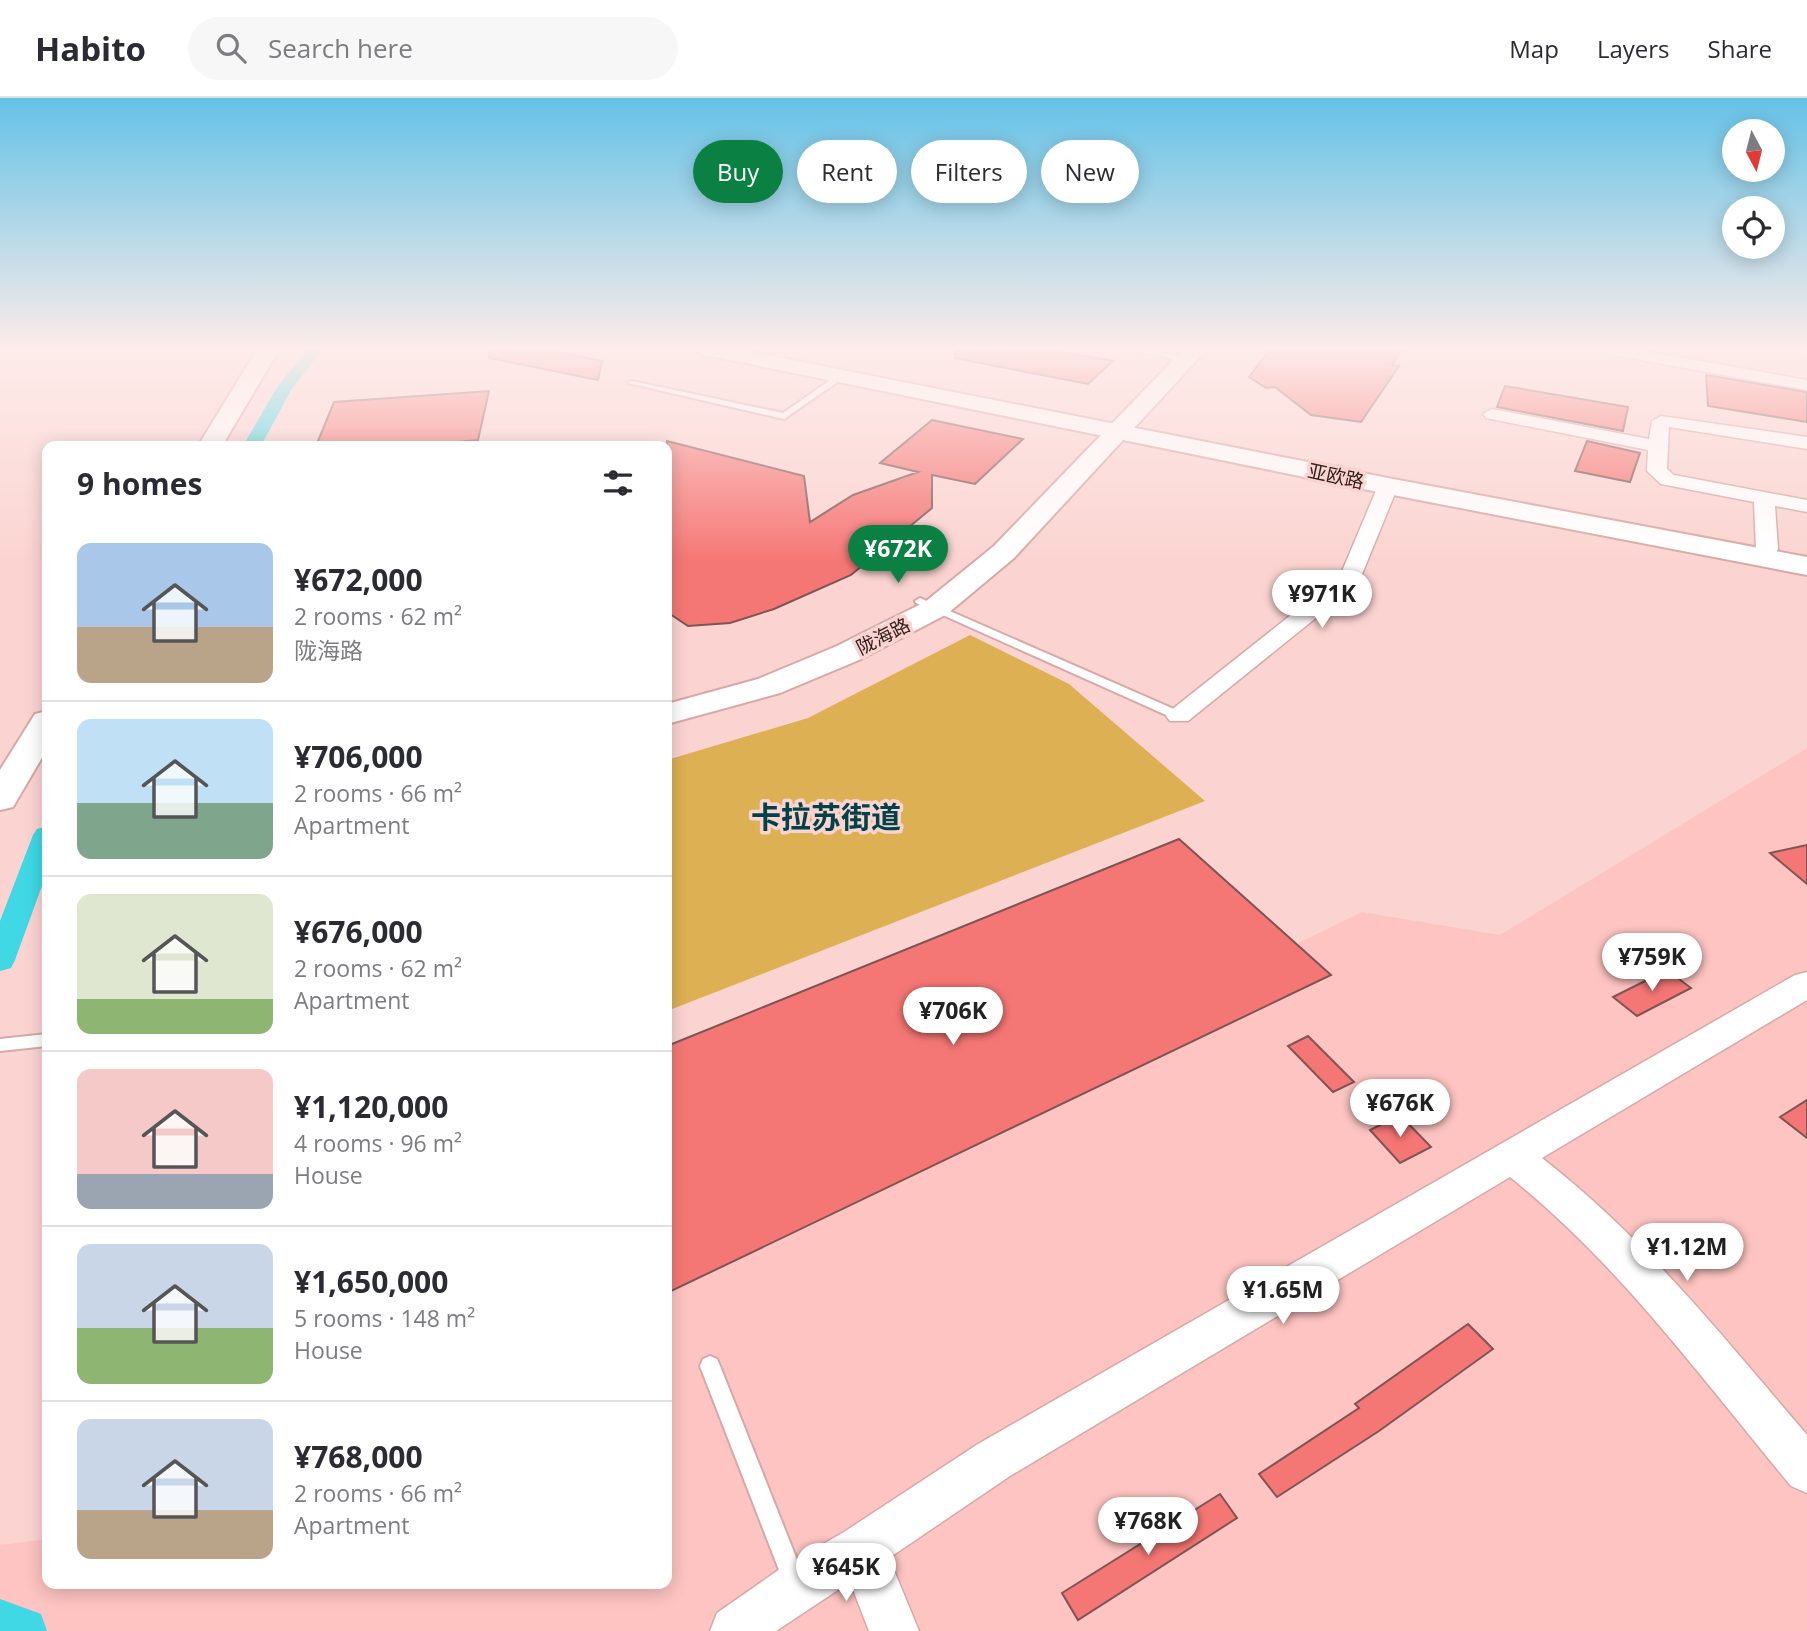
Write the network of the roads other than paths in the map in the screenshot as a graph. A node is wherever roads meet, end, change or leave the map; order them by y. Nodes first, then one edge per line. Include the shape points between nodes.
1 (226, 420) edge
2 (1084, 420) edge
3 (1088, 420) edge
4 (1119, 420) edge
5 (1521, 420) edge
6 (1114, 425) junction
7 (213, 441) edge
8 (1807, 443) edge
9 (1657, 446) junction
10 (1388, 486) junction
11 (1764, 499) junction
12 (1807, 506) edge
13 (1767, 548) junction
14 (1807, 561) edge
15 (1807, 566) edge
16 (928, 604) junction
17 (672, 702) edge
18 (672, 713) edge
19 (1180, 716) joint
20 (42, 730) edge
21 (18, 776) edge
22 (1807, 984) edge
23 (42, 1040) edge
24 (4, 1044) edge
25 (1510, 1155) junction
26 (710, 1366) dead end
27 (1807, 1471) edge
28 (862, 1549) junction
29 (797, 1586) junction
30 (735, 1631) edge
31 (894, 1631) edge

1 - 7 main road
2 - 6 main road, 亚欧路
3 - 6 main road, 亚欧路
4 - 6 main road, 陇海路
5 - 9 street
6 - 10 main road, 亚欧路
6 - 13 main road, 亚欧路
6 - 16 main road, 陇海路 via 1004,552
8 - 9 street via 1661,421
9 - 11 street via 1657,471 1668,480
10 - 15 main road, 亚欧路
10 - 19 street via 1350,579
11 - 12 street
11 - 13 street
13 - 14 main road, 亚欧路
16 - 17 main road, 陇海路 via 763,676
16 - 18 main road, 陇海路 via 848,653 769,685
16 - 19 lane
20 - 21 main road
22 - 25 street
23 - 24 lane
25 - 27 street via 1630,1264
25 - 28 street via 993,1460
26 - 29 lane
28 - 29 street
28 - 31 street
29 - 30 street

